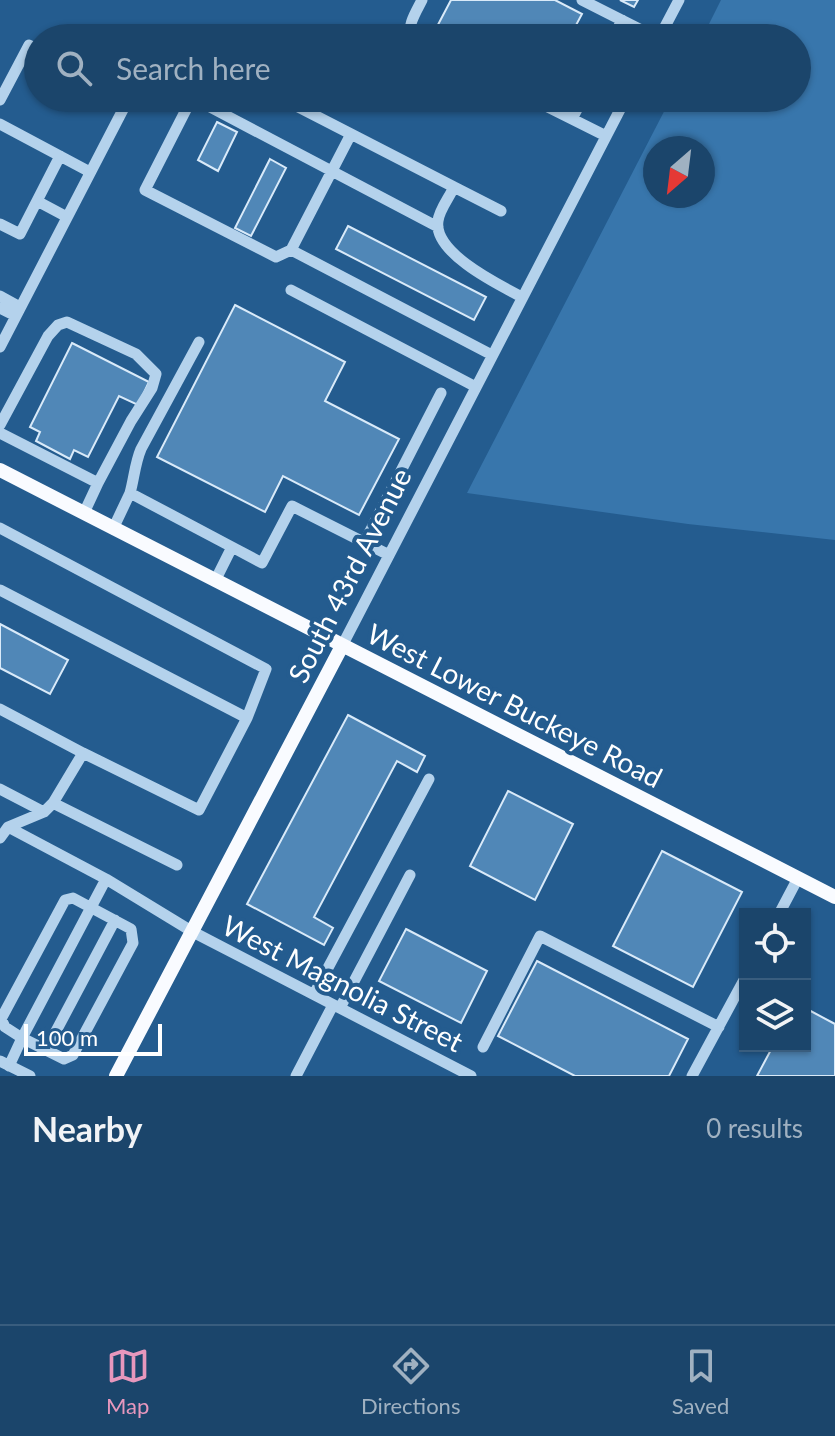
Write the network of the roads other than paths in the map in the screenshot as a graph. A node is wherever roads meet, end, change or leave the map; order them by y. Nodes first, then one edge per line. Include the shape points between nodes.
1 (422, 0) edge
2 (582, 0) edge
3 (679, 0) edge
4 (622, 20) junction
5 (411, 24) edge
6 (620, 24) edge
7 (630, 24) edge
8 (666, 24) edge
9 (24, 54) edge
10 (0, 100) edge
11 (122, 112) edge
12 (186, 112) edge
13 (220, 112) edge
14 (308, 112) edge
15 (558, 112) edge
16 (576, 112) edge
17 (619, 112) edge
18 (572, 119) junction
19 (0, 124) edge
20 (351, 134) junction
21 (606, 136) junction
22 (60, 156) junction
23 (332, 171) junction
24 (90, 172) junction
25 (454, 187) junction
26 (37, 201) junction
27 (501, 211) dead end
28 (67, 217) junction
29 (0, 224) edge
30 (438, 227) junction
31 (291, 250) junction
32 (291, 290) dead end
33 (0, 296) edge
34 (522, 297) junction
35 (0, 308) edge
36 (18, 312) junction
37 (199, 342) dead end
38 (0, 347) edge
39 (492, 355) junction
40 (476, 387) junction
41 (441, 393) dead end
42 (0, 425) edge
43 (0, 433) edge
44 (0, 470) edge
45 (98, 483) junction
46 (130, 493) junction
47 (84, 513) junction
48 (0, 528) edge
49 (113, 529) junction
50 (364, 543) junction
51 (232, 547) junction
52 (389, 555) junction
53 (215, 581) junction
54 (0, 590) edge
55 (342, 646) junction
56 (0, 709) edge
57 (247, 718) junction
58 (83, 753) junction
59 (429, 779) dead end
60 (0, 789) edge
61 (49, 808) junction
62 (8, 827) junction
63 (0, 838) edge
64 (177, 865) dead end
65 (410, 875) dead end
66 (798, 878) junction
67 (106, 879) junction
68 (835, 897) edge
69 (91, 908) junction
70 (782, 908) edge
71 (115, 920) junction
72 (193, 932) junction
73 (744, 980) edge
74 (314, 994) junction
75 (336, 1006) junction
76 (719, 1027) junction
77 (22, 1038) junction
78 (483, 1047) dead end
79 (46, 1050) junction
80 (5, 1063) edge
81 (30, 1076) edge
82 (116, 1076) edge
83 (296, 1076) edge
84 (471, 1076) edge
85 (692, 1076) edge

1 - 5 street
2 - 4 street
3 - 8 street
4 - 6 street
4 - 7 street
9 - 10 street
11 - 24 street
12 - 31 street via 145,190 276,257
13 - 23 street
14 - 20 street
15 - 18 street
16 - 18 street
17 - 21 street, South 43rd Avenue
18 - 21 street
19 - 22 street
20 - 23 street
20 - 25 street
21 - 34 street, South 43rd Avenue
22 - 24 street
22 - 26 street
23 - 30 street
23 - 31 street
24 - 28 street
25 - 27 street
25 - 30 street
26 - 28 street
26 - 29 street via 20,234
28 - 36 street
30 - 34 street via 471,269
31 - 39 street
32 - 40 street
33 - 36 street
34 - 39 street, South 43rd Avenue
35 - 36 street
36 - 38 street
37 - 46 street via 141,449
39 - 40 street, South 43rd Avenue
40 - 52 street, South 43rd Avenue
41 - 50 street
42 - 45 street via 58,325 67,322 136,354 156,374 152,388
43 - 45 street
44 - 47 main road, West Lower Buckeye Road
45 - 47 street
46 - 49 street
46 - 51 street
47 - 49 main road, West Lower Buckeye Road
48 - 57 street via 266,669
49 - 53 main road, West Lower Buckeye Road
50 - 51 street via 292,506 262,563
50 - 52 street
51 - 53 street
52 - 55 street, South 43rd Avenue
53 - 55 main road, West Lower Buckeye Road
54 - 57 street
55 - 66 main road, West Lower Buckeye Road
55 - 72 main road, South 43rd Avenue
56 - 58 street
57 - 58 street via 199,810
58 - 61 street
59 - 74 street
60 - 61 street
61 - 62 street
61 - 64 street
62 - 63 street
62 - 67 street, West Magnolia Street
65 - 75 street
66 - 68 main road, West Lower Buckeye Road
66 - 70 street
67 - 69 street
67 - 72 street, West Magnolia Street
69 - 71 street
69 - 77 street
69 - 77 street via 73,898 65,900 1,1019
71 - 79 street
71 - 79 street via 131,929 133,943 73,1055 64,1059
72 - 74 street, West Magnolia Street
72 - 82 main road, South 43rd Avenue
73 - 76 street
74 - 75 street, West Magnolia Street
75 - 83 street
75 - 84 street, West Magnolia Street
76 - 78 street via 540,936
76 - 85 street
77 - 79 street
77 - 80 street
80 - 81 street

